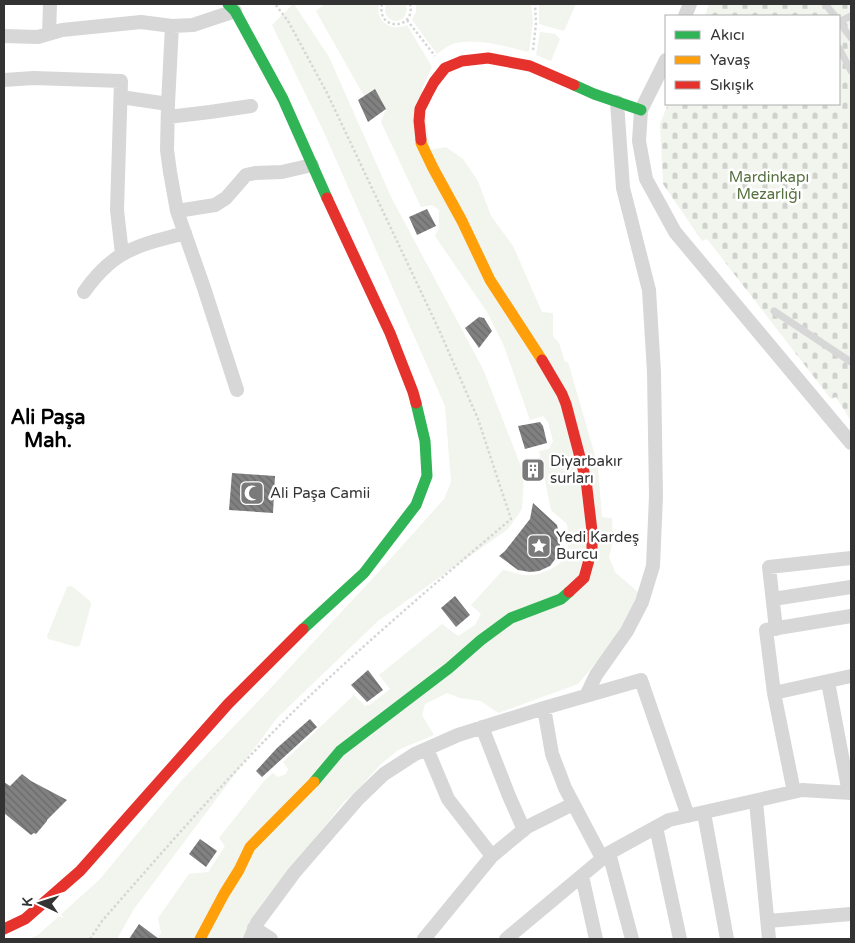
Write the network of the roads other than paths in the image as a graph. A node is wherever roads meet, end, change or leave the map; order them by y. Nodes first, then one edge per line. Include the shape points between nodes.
1 (50, 4) edge
2 (825, 4) edge
3 (232, 8) edge
4 (833, 15) edge
5 (840, 23) edge
6 (172, 26) junction
7 (49, 34) junction
8 (4, 36) edge
9 (851, 38) edge
10 (840, 50) edge
11 (665, 62) edge
12 (851, 71) edge
13 (4, 80) edge
14 (121, 97) junction
15 (617, 102) junction
16 (251, 106) dead end
17 (168, 110) junction
18 (641, 110) junction
19 (312, 164) junction
20 (177, 211) junction
21 (185, 232) junction
22 (122, 254) junction
23 (84, 292) dead end
24 (774, 311) dead end
25 (851, 362) edge
26 (237, 390) dead end
27 (851, 443) edge
28 (851, 558) edge
29 (851, 587) edge
30 (773, 599) junction
31 (851, 616) edge
32 (776, 629) junction
33 (851, 676) edge
34 (828, 682) junction
35 (774, 693) junction
36 (586, 696) junction
37 (544, 708) junction
38 (482, 727) junction
39 (427, 749) junction
40 (794, 792) junction
41 (850, 793) edge
42 (756, 801) junction
43 (573, 804) junction
44 (704, 812) junction
45 (688, 816) junction
46 (656, 828) junction
47 (524, 830) junction
48 (492, 856) junction
49 (606, 856) junction
50 (582, 876) junction
51 (851, 914) edge
52 (768, 921) junction
53 (4, 929) edge
54 (252, 934) edge
55 (200, 939) edge
56 (271, 939) edge
57 (424, 939) edge
58 (506, 939) edge
59 (596, 939) edge
60 (632, 939) edge
61 (680, 939) edge
62 (727, 939) edge
63 (769, 939) edge

1 - 7 street
2 - 4 lane
3 - 6 street via 193,26
3 - 19 street via 283,99
5 - 9 lane
6 - 7 street via 141,22
6 - 17 street
7 - 8 street
10 - 12 lane
11 - 18 street
13 - 14 street via 121,81
14 - 17 street
14 - 22 street via 117,210
15 - 18 street
15 - 36 street via 623,188 649,290 656,513 653,566 642,602
15 - 55 street via 530,66 488,58 472,59 445,68 420,109 418,121 421,143 490,280 534,346 566,404 586,480 592,532 592,549 584,578 560,599 511,618 340,751 250,847
16 - 17 street via 210,112
17 - 20 street via 167,150
18 - 27 street via 639,141 646,179 674,232
19 - 20 street via 282,172 246,175 226,198 214,204
19 - 53 street via 413,392 425,441 427,476 416,505 364,573 228,704 80,871 25,919
20 - 21 street
21 - 22 street
21 - 26 street
22 - 23 street
24 - 25 lane
28 - 30 street via 770,567
29 - 30 street
30 - 32 street
31 - 32 street
32 - 35 street via 766,630
33 - 34 street
34 - 35 street
34 - 41 street
35 - 40 street
36 - 37 street
36 - 45 street via 640,680
37 - 38 street
37 - 43 street via 552,754
38 - 39 street
38 - 47 street
39 - 48 street via 448,799
39 - 54 street via 384,774 358,799 294,873 257,922
40 - 41 street
40 - 42 street
42 - 44 street
42 - 52 street
43 - 47 street
43 - 49 street
44 - 45 street
44 - 62 street
45 - 46 street via 669,820
46 - 49 street
46 - 61 street
47 - 48 street
48 - 57 street
49 - 50 street
49 - 60 street
50 - 58 street
50 - 59 street
51 - 52 street
52 - 63 street
54 - 56 street

